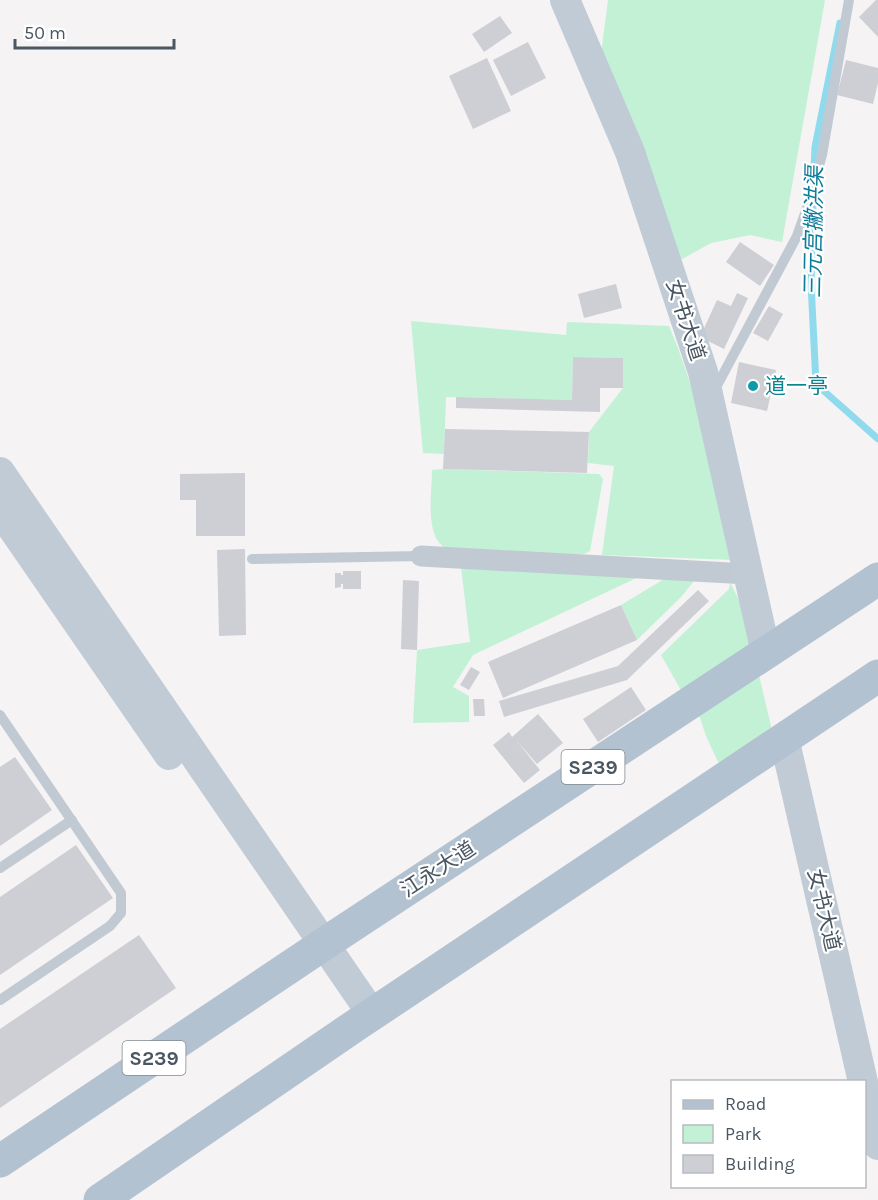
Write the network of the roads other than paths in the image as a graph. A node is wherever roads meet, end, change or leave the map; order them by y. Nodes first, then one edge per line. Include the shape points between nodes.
1 (565, 0) edge
2 (849, 0) edge
3 (709, 400) junction
4 (0, 472) edge
5 (0, 510) edge
6 (421, 556) joint
7 (252, 559) dead end
8 (748, 574) junction
9 (878, 579) edge
10 (766, 653) junction
11 (878, 676) edge
12 (0, 715) edge
13 (4, 730) edge
14 (784, 738) junction
15 (72, 820) junction
16 (0, 868) edge
17 (315, 949) junction
18 (0, 1000) edge
19 (364, 1019) junction
20 (863, 1080) edge
21 (866, 1094) edge
22 (878, 1145) edge
23 (0, 1161) edge
24 (100, 1200) edge

1 - 3 main road, 女书大道 via 630,152
2 - 3 lane via 822,155 807,208 797,236
3 - 8 main road, 女书大道
4 - 17 main road
5 - 17 main road
6 - 7 lane
6 - 8 street
8 - 10 main road, 女书大道
9 - 10 main road, 江永大道 / S239
10 - 17 main road, 江永大道 / S239
11 - 14 main road
12 - 13 lane
13 - 15 lane
14 - 19 main road
14 - 20 main road, 女书大道
15 - 16 lane
15 - 18 lane via 121,893 121,912 110,926
17 - 19 main road
17 - 23 main road, 江永大道 / S239
19 - 24 main road
21 - 22 main road

